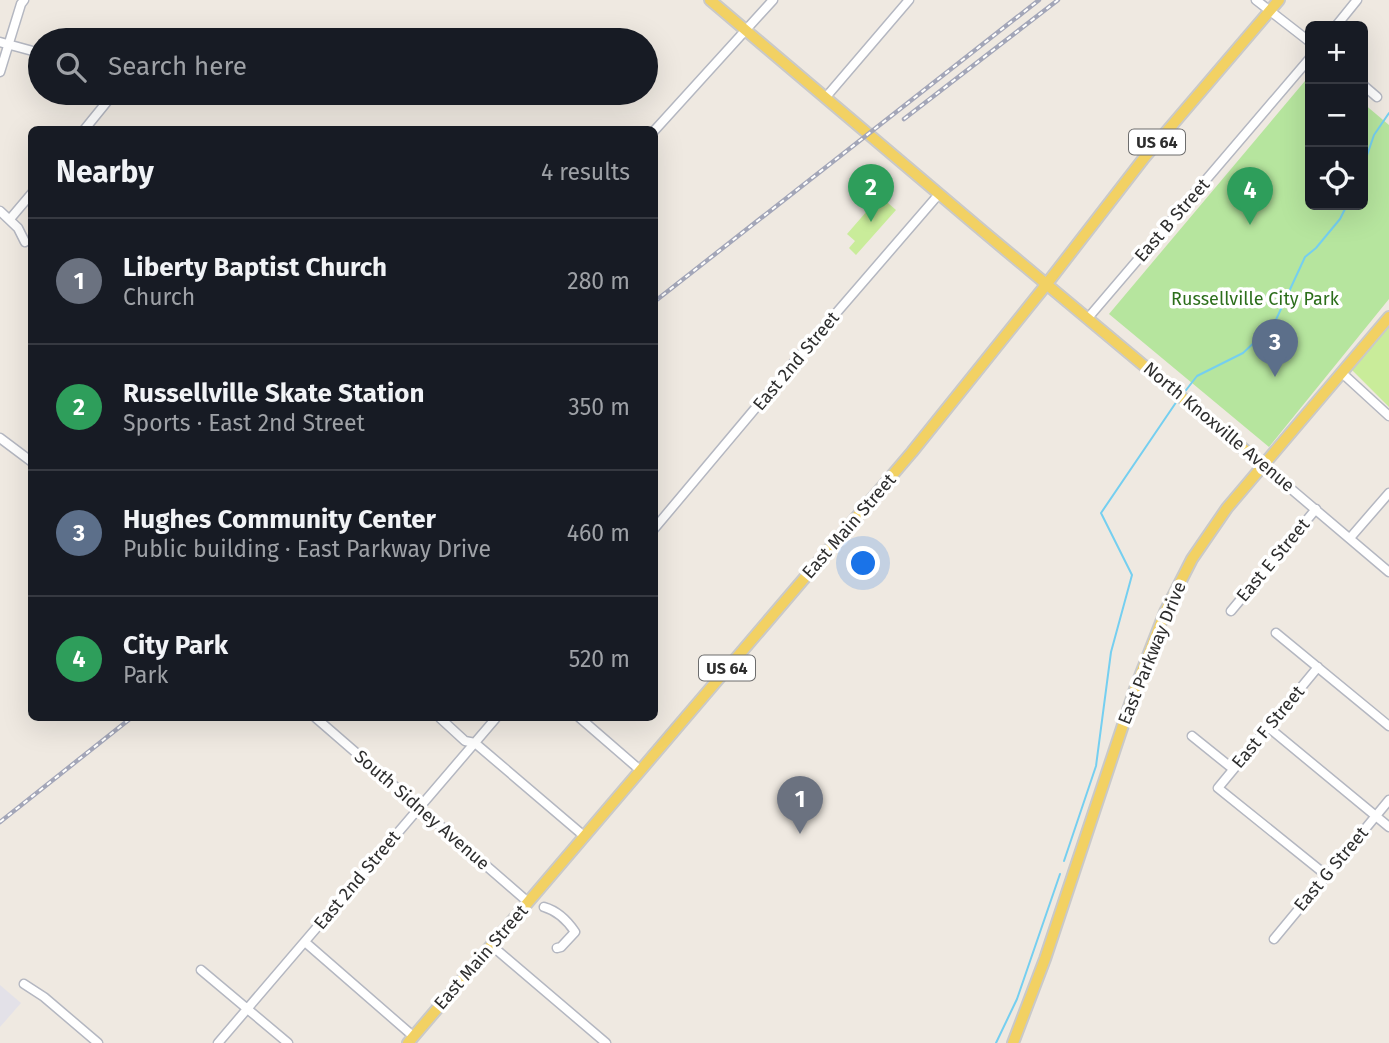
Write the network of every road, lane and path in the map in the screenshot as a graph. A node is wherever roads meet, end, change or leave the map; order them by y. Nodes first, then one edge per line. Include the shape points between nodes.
1 (24, 0) edge
2 (710, 0) edge
3 (773, 0) edge
4 (909, 0) edge
5 (1256, 0) edge
6 (1279, 0) edge
7 (1357, 0) edge
8 (1269, 12) junction
9 (1340, 21) edge
10 (746, 31) junction
11 (1305, 38) edge
12 (4, 43) edge
13 (28, 50) edge
14 (1305, 64) edge
15 (0, 72) edge
16 (1368, 89) edge
17 (826, 97) junction
18 (1377, 97) dead end
19 (104, 105) edge
20 (87, 126) edge
21 (658, 127) edge
22 (939, 194) junction
23 (28, 198) edge
24 (0, 211) edge
25 (10, 219) junction
26 (25, 242) dead end
27 (1047, 284) junction
28 (1389, 317) edge
29 (1087, 318) junction
30 (1342, 373) junction
31 (1389, 416) edge
32 (0, 438) edge
33 (28, 459) edge
34 (1264, 466) junction
35 (1389, 493) edge
36 (1316, 509) junction
37 (658, 524) edge
38 (1350, 538) junction
39 (1389, 572) edge
40 (1231, 611) dead end
41 (1276, 633) dead end
42 (1318, 667) junction
43 (319, 721) edge
44 (443, 721) edge
45 (493, 721) edge
46 (583, 721) edge
47 (1389, 726) edge
48 (1268, 727) junction
49 (1192, 736) dead end
50 (475, 743) junction
51 (1233, 769) junction
52 (640, 770) junction
53 (1389, 800) edge
54 (418, 808) junction
55 (1376, 816) junction
56 (1389, 827) edge
57 (584, 836) junction
58 (1326, 875) junction
59 (528, 902) junction
60 (544, 907) dead end
61 (1274, 939) dead end
62 (305, 942) junction
63 (491, 945) junction
64 (557, 948) dead end
65 (201, 970) dead end
66 (24, 984) dead end
67 (247, 1009) junction
68 (411, 1040) edge
69 (98, 1043) edge
70 (218, 1043) edge
71 (288, 1043) edge
72 (606, 1043) edge
73 (1013, 1043) edge

1 - 12 street
2 - 10 main road, North Knoxville Avenue
3 - 10 street
4 - 17 street
5 - 8 street
6 - 8 main road, East Main Street / US 64
7 - 9 street
8 - 11 street
8 - 27 main road, East Main Street / US 64 via 1144,158
10 - 17 main road, North Knoxville Avenue
10 - 21 street
12 - 13 street
12 - 15 street
14 - 29 street, East B Street
16 - 18 street
17 - 22 main road, North Knoxville Avenue
19 - 20 street
22 - 27 main road, North Knoxville Avenue
22 - 37 street, East 2nd Street
23 - 25 street
24 - 25 street
25 - 26 street
27 - 29 main road, North Knoxville Avenue
27 - 52 main road, East Main Street / US 64 via 912,452
28 - 30 main road, East Parkway Drive
29 - 34 main road, North Knoxville Avenue
30 - 31 street
30 - 34 main road, East Parkway Drive
32 - 33 street
34 - 36 street, North Knoxville Avenue
34 - 73 main road, East Parkway Drive via 1210,530 1165,612
35 - 38 street
36 - 38 street, North Knoxville Avenue
36 - 40 street, East E Street
38 - 39 street, North Knoxville Avenue
41 - 42 street
42 - 47 street
42 - 48 street, East F Street
43 - 54 street, South Sidney Avenue
44 - 50 street via 465,741
45 - 50 street, East 2nd Street
46 - 52 street
48 - 51 street, East F Street
48 - 55 street
49 - 51 street
50 - 54 street, East 2nd Street
50 - 57 street
51 - 58 street, East F Street via 1218,788
52 - 57 main road, East Main Street / US 64
53 - 55 street, East G Street
54 - 59 street, South Sidney Avenue
54 - 62 street, East 2nd Street
55 - 56 street
55 - 58 street, East G Street
57 - 59 main road, East Main Street / US 64
58 - 61 street, East G Street
59 - 63 main road, East Main Street / US 64
60 - 64 street via 553,909 575,932
62 - 67 street, East 2nd Street
62 - 68 street
63 - 68 main road, East Main Street / US 64
63 - 72 street
65 - 67 street
66 - 69 street
67 - 70 street, East 2nd Street
67 - 71 street

